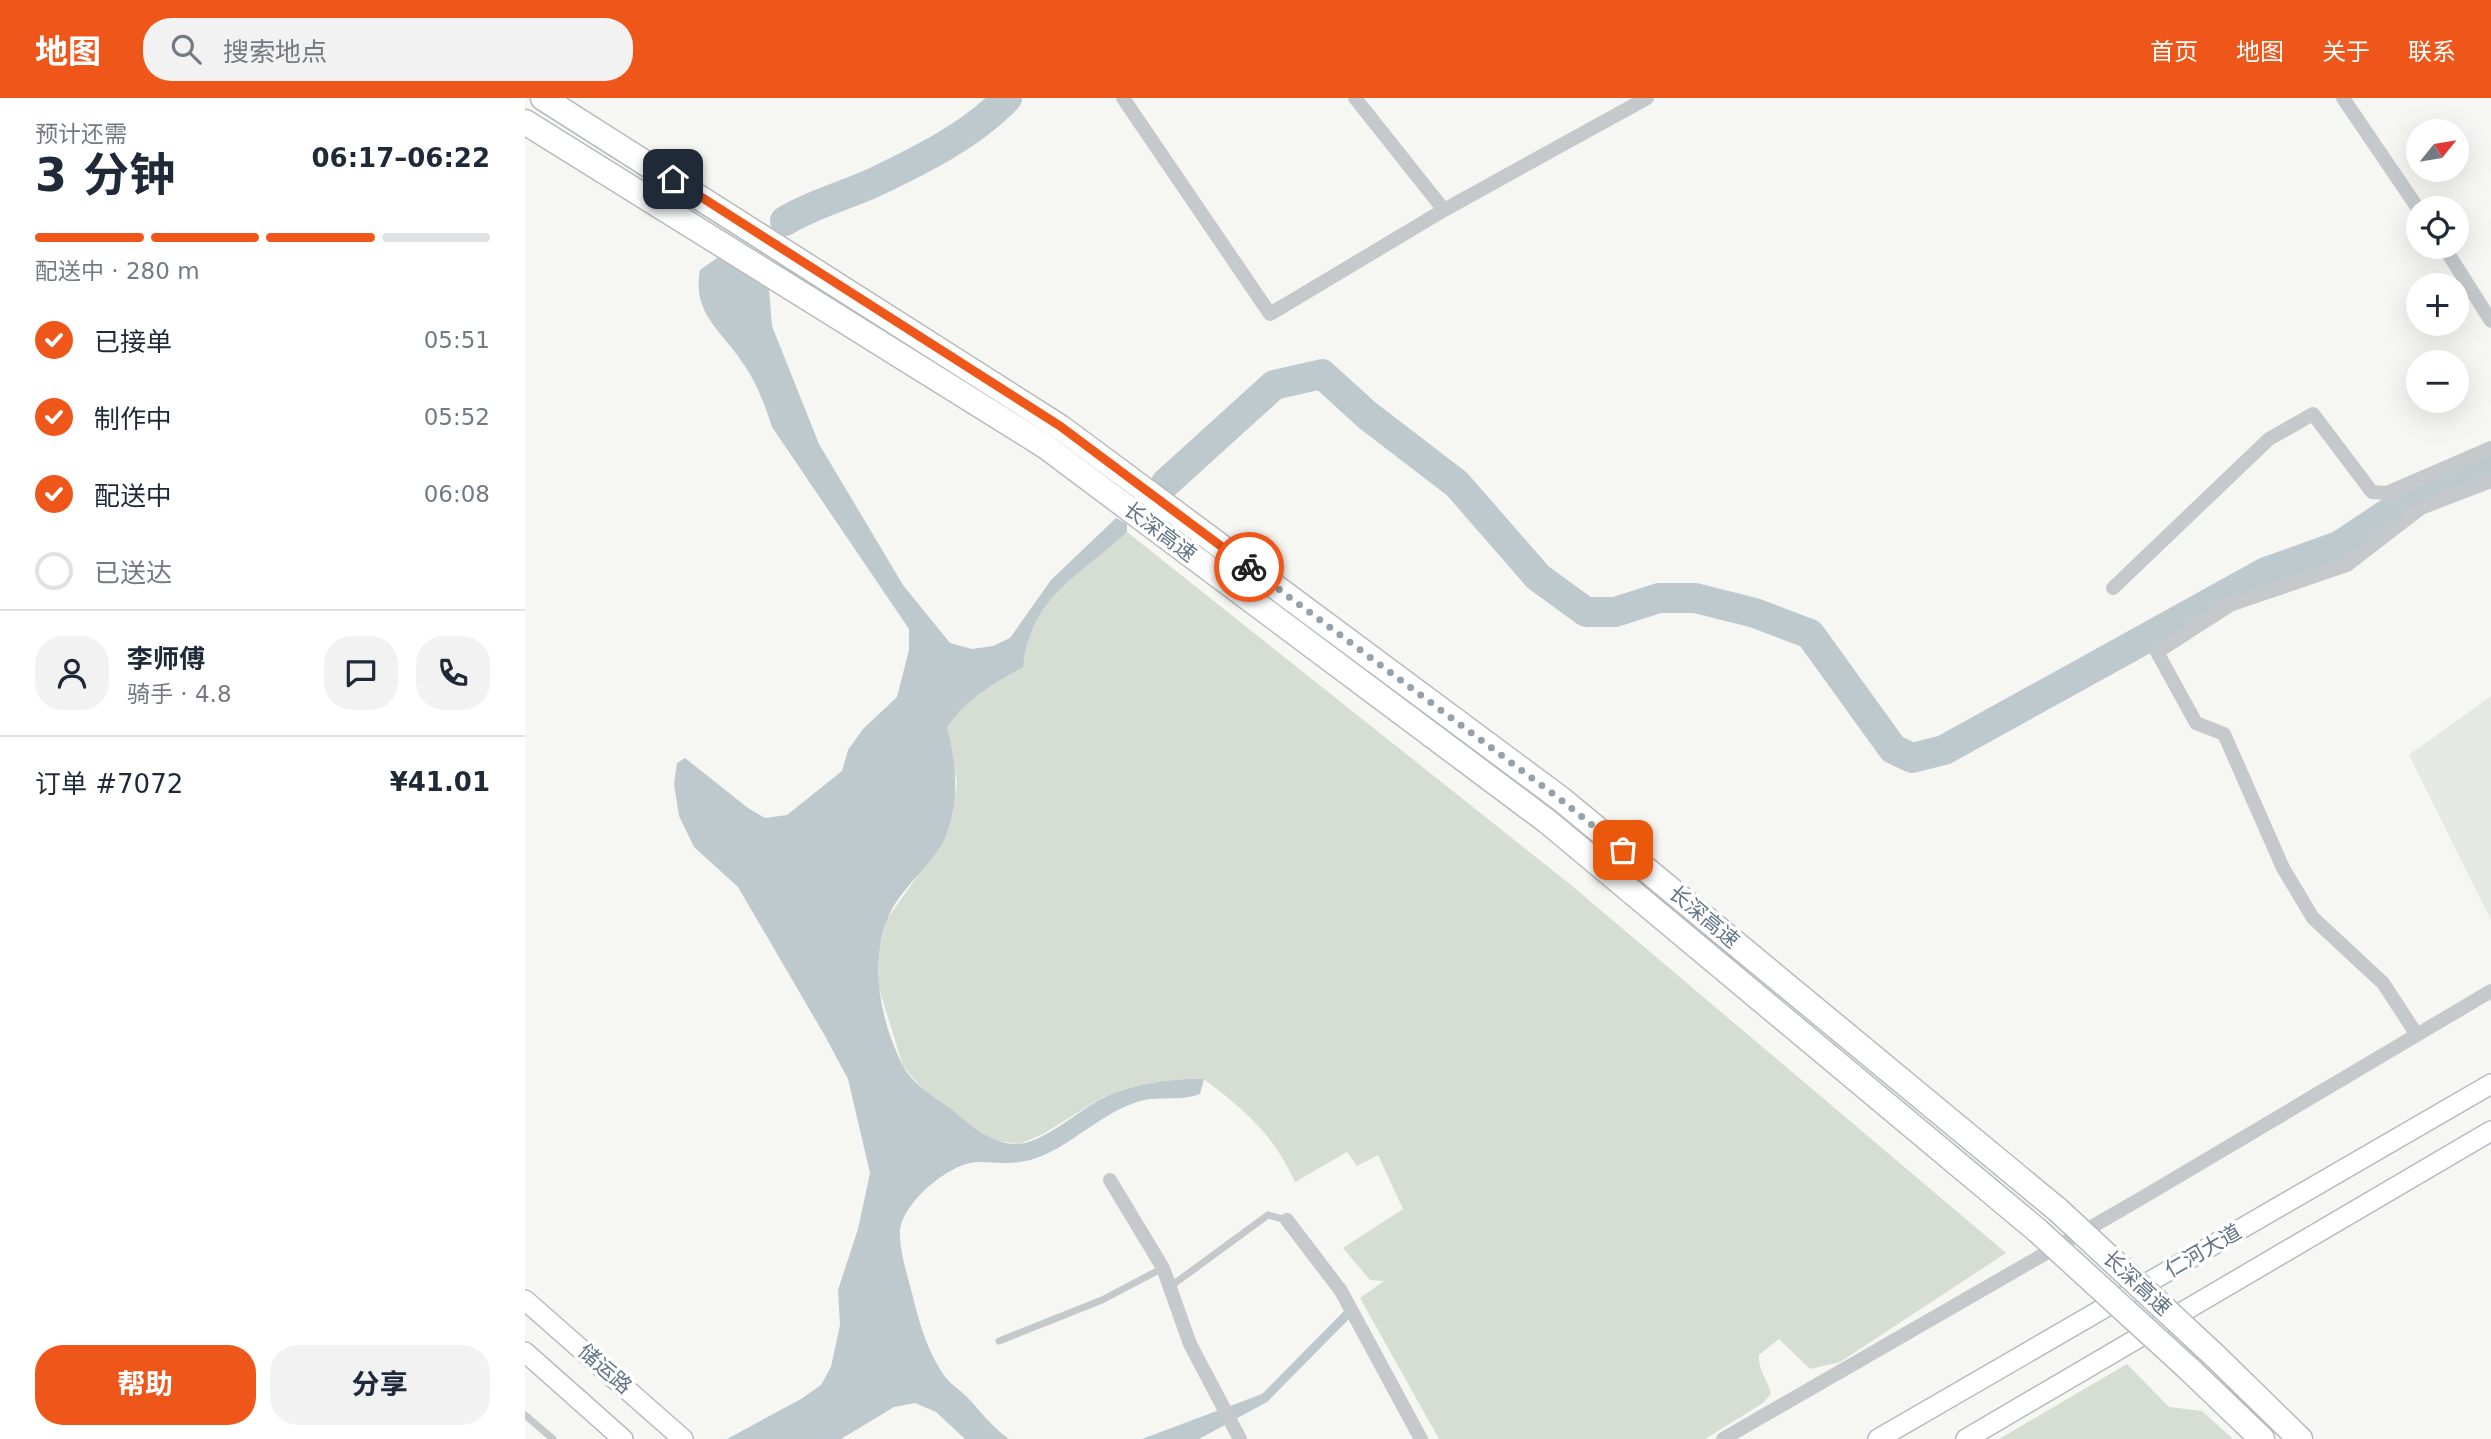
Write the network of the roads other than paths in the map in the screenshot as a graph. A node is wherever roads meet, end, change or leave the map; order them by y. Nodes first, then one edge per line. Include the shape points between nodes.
1 (543, 98) edge
2 (1123, 98) edge
3 (1355, 98) edge
4 (1647, 98) edge
5 (2343, 98) edge
6 (525, 122) edge
7 (2410, 196) edge
8 (1444, 211) junction
9 (2452, 259) edge
10 (2491, 321) edge
11 (2491, 448) edge
12 (2491, 481) edge
13 (2113, 587) dead end
14 (2491, 991) edge
15 (2417, 1035) junction
16 (2491, 1084) edge
17 (2491, 1130) edge
18 (1110, 1180) dead end
19 (1287, 1220) joint
20 (1163, 1268) junction
21 (1171, 1286) junction
22 (525, 1300) edge
23 (999, 1341) dead end
24 (525, 1352) edge
25 (525, 1415) edge
26 (1237, 1434) edge
27 (553, 1439) edge
28 (623, 1439) edge
29 (683, 1439) edge
30 (1422, 1439) edge
31 (1723, 1439) edge
32 (1878, 1439) edge
33 (1966, 1439) edge
34 (2262, 1439) edge
35 (2300, 1439) edge

1 - 35 highway, 长深高速, bridge via 1060,426 1560,799 2058,1210
2 - 8 street via 1270,314
3 - 8 street
4 - 8 street
5 - 7 street
6 - 34 highway, 长深高速, bridge via 1045,446 1548,822 2038,1231
9 - 10 street
11 - 13 street via 2387,494 2372,492 2313,414 2269,439
12 - 15 street via 2421,508 2347,565 2231,605 2157,652 2196,723 2224,734 2283,868 2313,918 2382,983
14 - 15 street
15 - 31 street
16 - 32 main road, 仁河大道
17 - 33 main road, 仁河大道
18 - 20 street
19 - 21 lane via 1268,1215
19 - 30 street via 1341,1292
20 - 21 street
20 - 23 lane via 1102,1300
21 - 26 street via 1190,1345
22 - 29 main road, 储运路
24 - 28 main road, 储运路
25 - 27 lane

